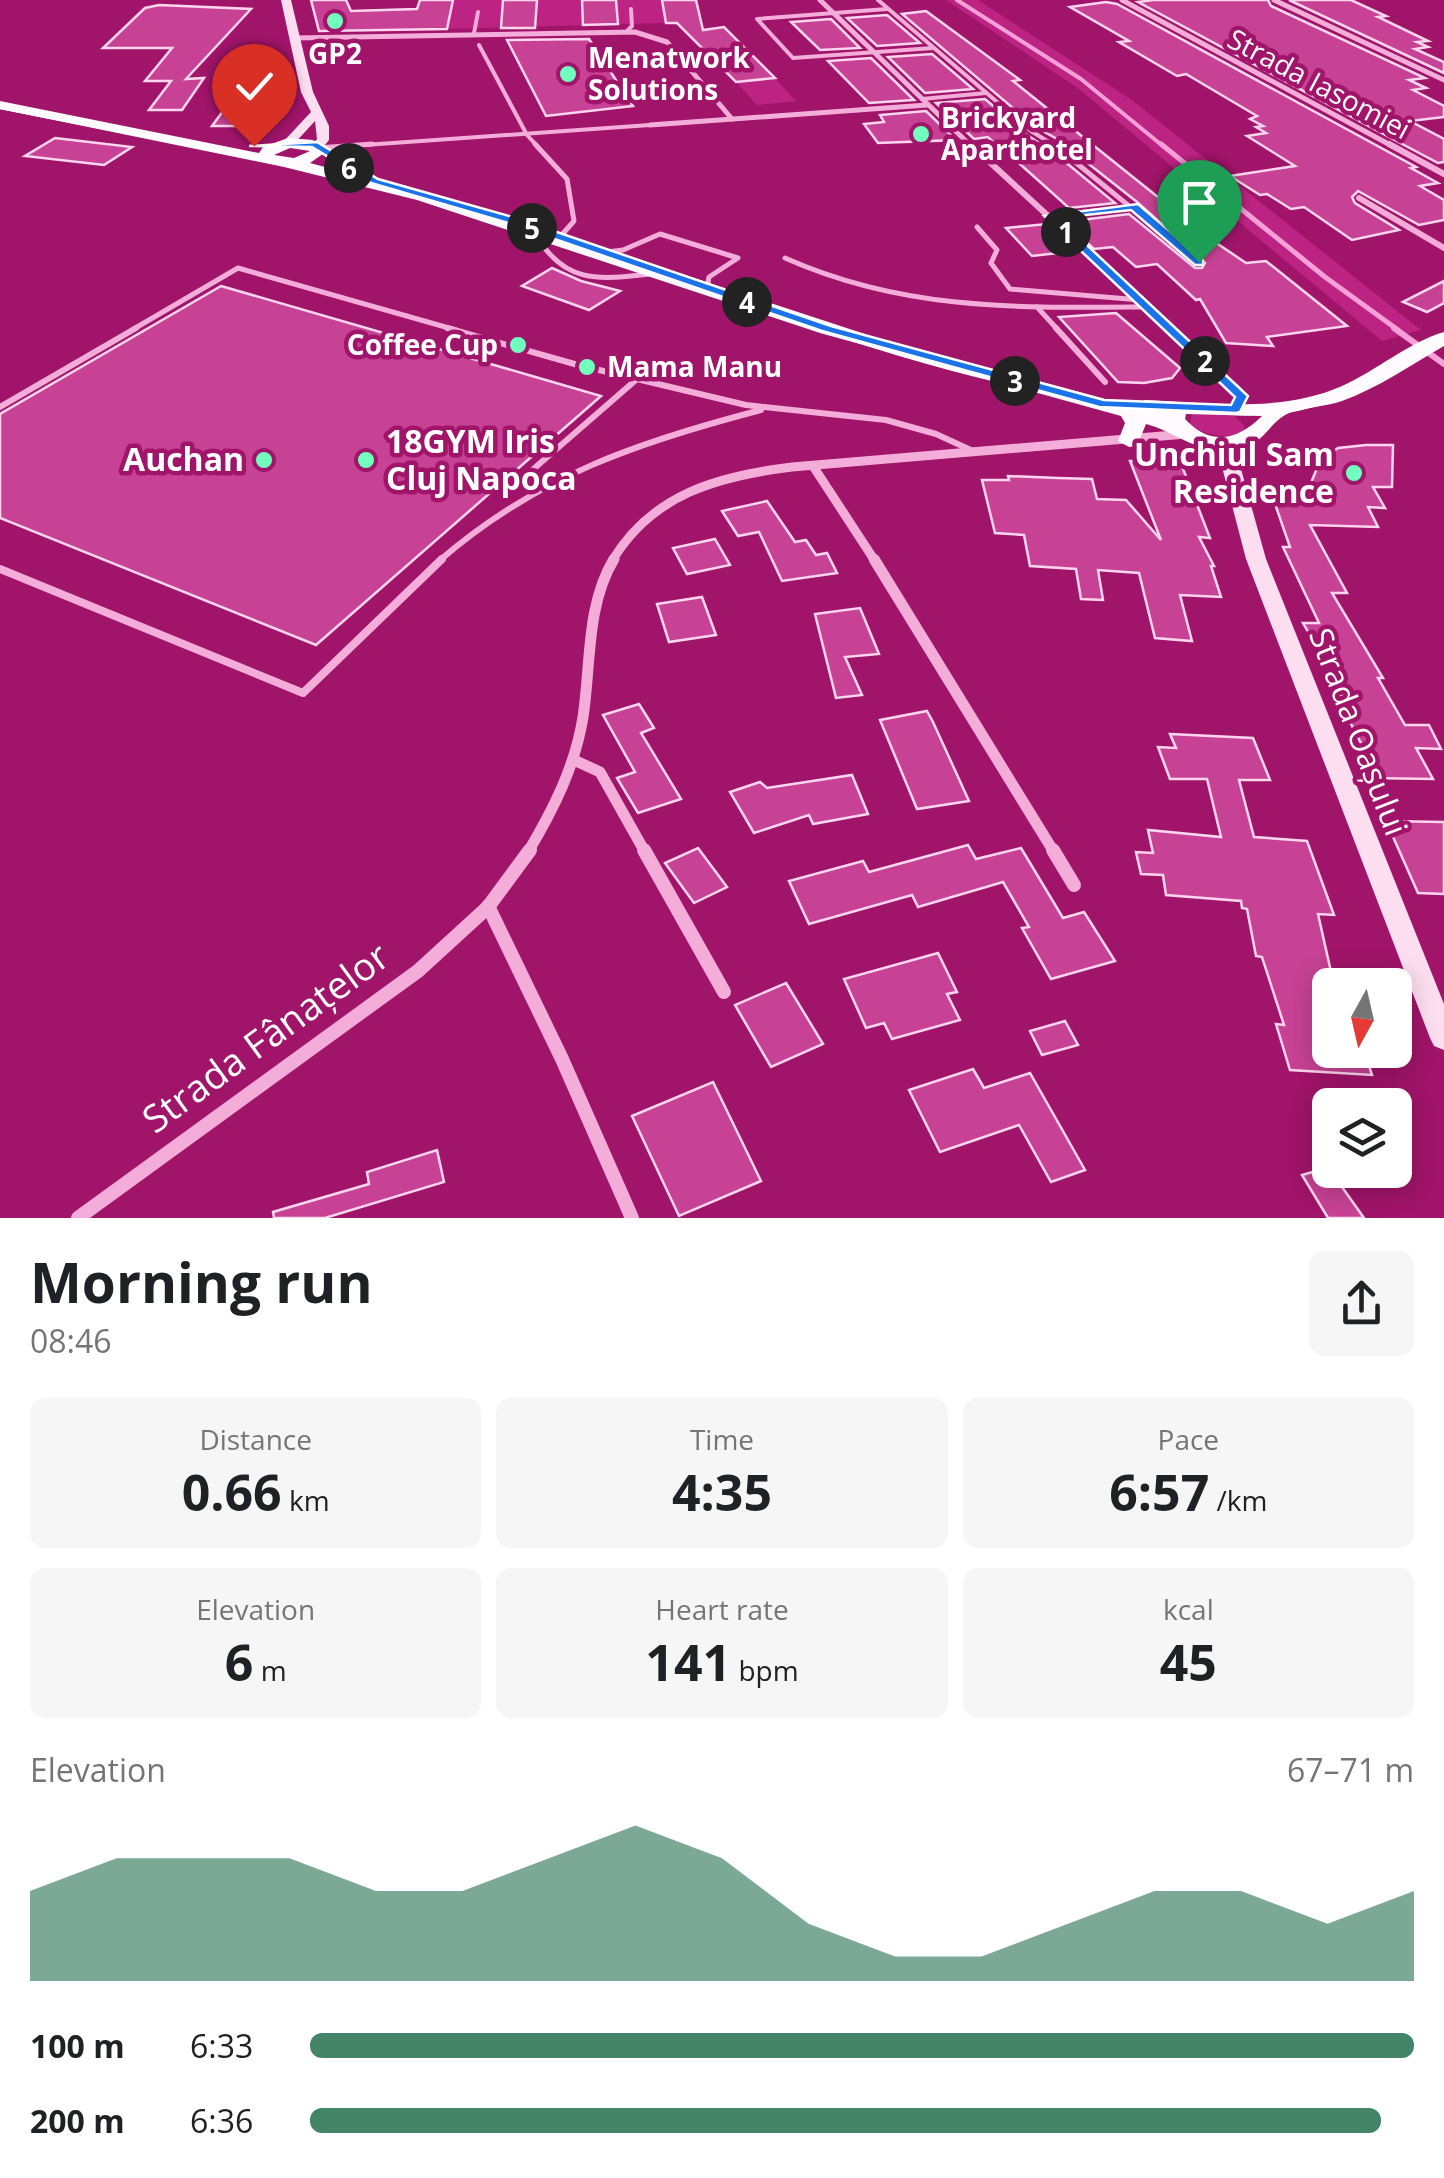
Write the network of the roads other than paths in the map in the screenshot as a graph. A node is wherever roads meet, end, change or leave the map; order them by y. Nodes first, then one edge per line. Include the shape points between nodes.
1 (286, 0) edge
2 (820, 0) edge
3 (878, 0) edge
4 (1122, 0) edge
5 (1274, 0) edge
6 (631, 8) dead end
7 (887, 8) junction
8 (478, 12) dead end
9 (833, 12) junction
10 (626, 30) junction
11 (474, 33) junction
12 (295, 38) junction
13 (479, 45) dead end
14 (933, 48) junction
15 (875, 53) junction
16 (1444, 80) edge
17 (986, 93) junction
18 (924, 102) junction
19 (0, 106) edge
20 (314, 114) junction
21 (732, 119) junction
22 (650, 125) joint
23 (527, 134) junction
24 (285, 144) junction
25 (1053, 144) junction
26 (204, 146) junction
27 (318, 148) junction
28 (982, 153) junction
29 (277, 161) junction
30 (1444, 174) edge
31 (375, 181) junction
32 (1359, 198) dead end
33 (1134, 206) junction
34 (1050, 216) junction
35 (977, 227) dead end
36 (535, 229) junction
37 (559, 238) junction
38 (1444, 248) edge
39 (598, 252) junction
40 (786, 258) dead end
41 (1199, 262) dead end
42 (660, 272) junction
43 (707, 288) junction
44 (1144, 303) junction
45 (1037, 307) junction
46 (1444, 338) edge
47 (638, 380) junction
48 (1105, 393) junction
49 (0, 406) edge
50 (766, 408) junction
51 (1236, 409) junction
52 (1281, 409) junction
53 (1128, 411) junction
54 (1181, 422) junction
55 (1255, 432) junction
56 (1129, 441) junction
57 (1226, 444) junction
58 (978, 453) junction
59 (814, 466) junction
60 (530, 472) dead end
61 (0, 569) edge
62 (576, 761) junction
63 (1074, 885) dead end
64 (488, 906) junction
65 (724, 992) dead end
66 (1444, 1038) edge
67 (78, 1218) edge
68 (632, 1218) edge

1 - 12 main road
2 - 9 street
3 - 7 lane
4 - 30 street, Strada Iasomiei
5 - 16 street
6 - 10 lane
7 - 9 lane
7 - 14 lane
8 - 11 lane
9 - 15 street
9 - 15 lane via 757,19 793,58
10 - 11 street
10 - 21 street via 667,42
11 - 12 street
12 - 20 main road
13 - 23 lane
14 - 15 lane
14 - 17 lane
15 - 18 street
17 - 18 lane
17 - 25 lane
18 - 21 street
18 - 28 street
19 - 26 main road
20 - 24 main road
20 - 27 main road via 323,126
21 - 22 street
22 - 23 lane
23 - 27 lane
23 - 37 lane via 567,178 576,212
24 - 26 main road
24 - 27 main road
24 - 29 main road via 268,150 266,157
25 - 28 lane
25 - 33 lane
26 - 29 main road
27 - 29 main road via 308,159
27 - 31 main road
28 - 34 street
29 - 31 main road
31 - 36 main road
32 - 38 street
33 - 34 lane
33 - 41 lane
34 - 44 street
35 - 44 lane via 997,250 992,263 1010,289
36 - 37 main road
36 - 42 lane via 544,252 570,272 606,280
37 - 39 main road
39 - 42 main road
39 - 43 lane via 623,250 660,234 738,258 709,277
40 - 45 lane via 820,276 881,293
42 - 43 main road
43 - 48 main road via 908,353
44 - 45 lane
44 - 51 street via 1238,391 1242,401
45 - 48 lane
46 - 52 main road via 1328,398
47 - 49 lane via 238,268
47 - 50 lane
47 - 60 lane
48 - 53 main road
48 - 54 main road
50 - 58 lane via 886,420
50 - 61 lane via 670,434 564,474 504,510 304,693
51 - 52 main road
51 - 54 main road
51 - 55 main road
52 - 55 main road
53 - 54 main road
53 - 56 main road via 1136,422
54 - 56 street, Strada Fânațelor
54 - 57 main road
55 - 57 main road
56 - 58 street, Strada Fânațelor
57 - 66 main road, Strada Oașului via 1256,558
58 - 59 street, Strada Fânațelor
59 - 62 street, Strada Fânațelor via 726,479 684,494 656,509 622,544 592,610
59 - 63 street
62 - 64 street, Strada Fânațelor via 539,835
62 - 65 street via 600,772
64 - 67 street, Strada Fânațelor via 400,986 141,1166
64 - 68 street

